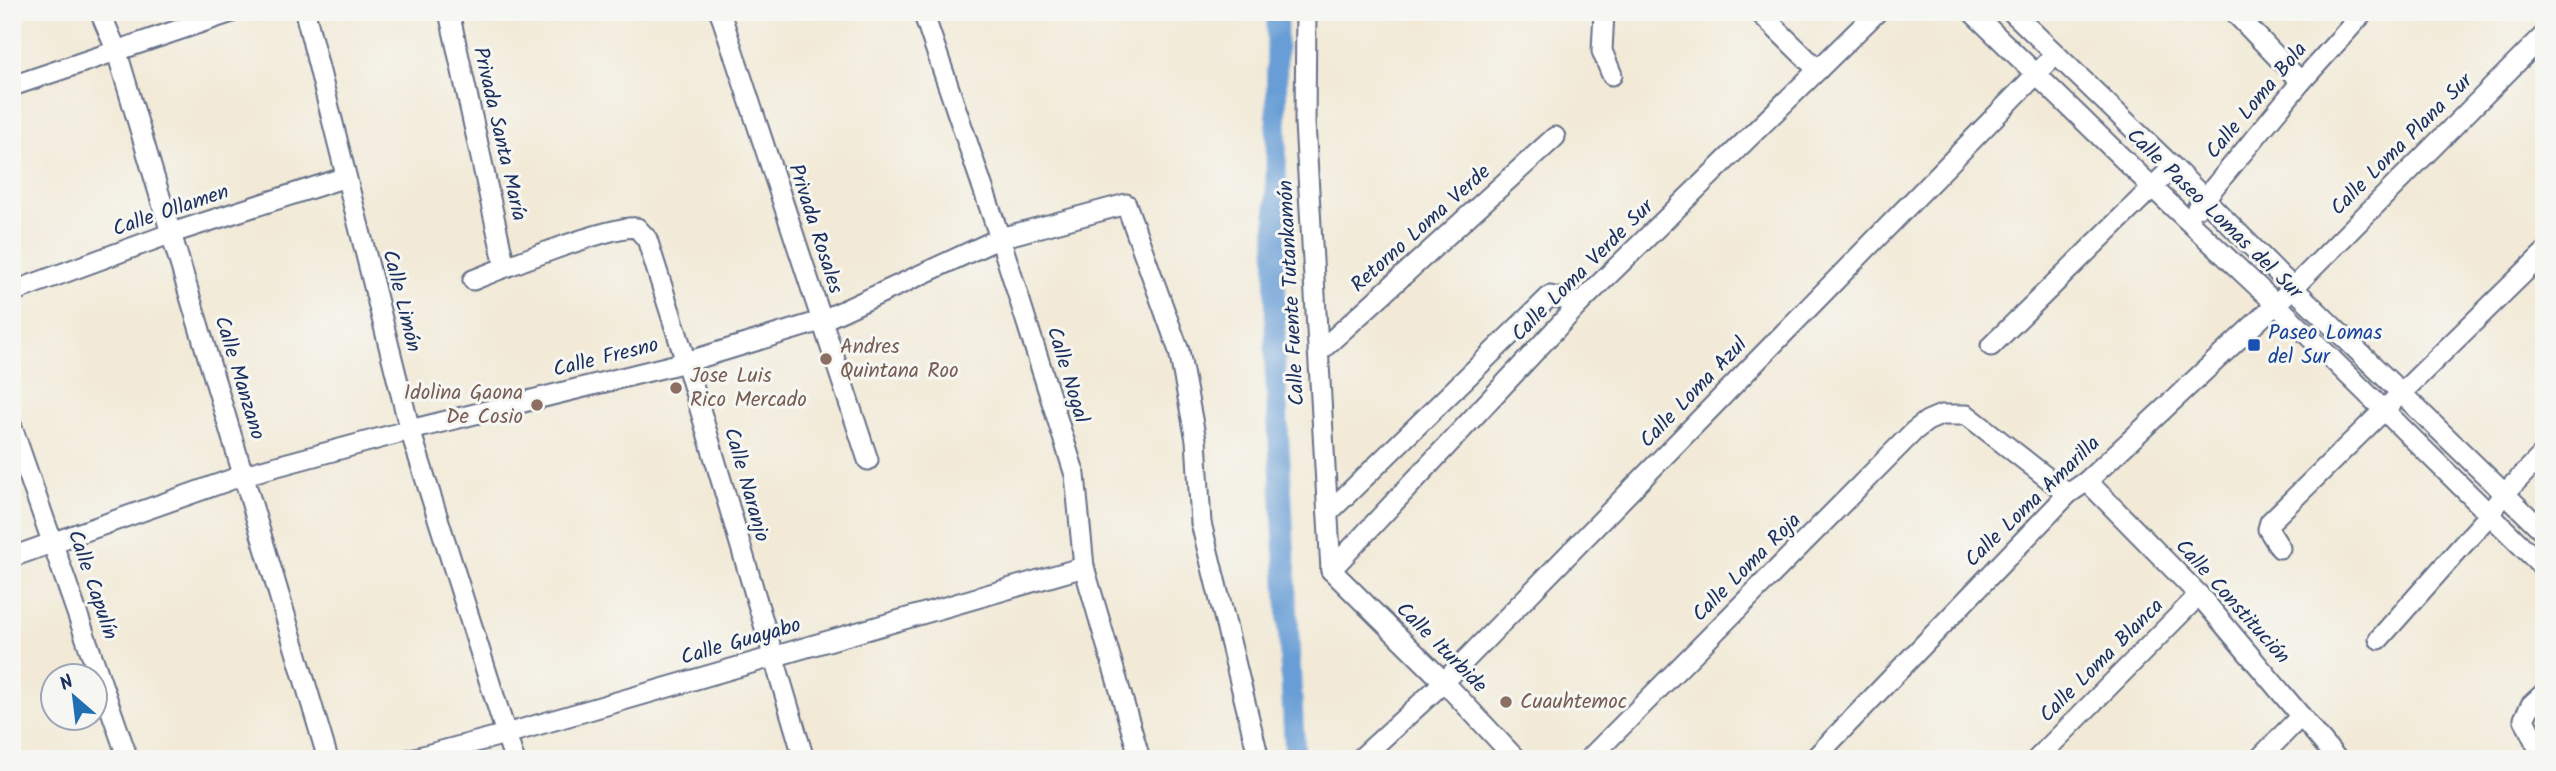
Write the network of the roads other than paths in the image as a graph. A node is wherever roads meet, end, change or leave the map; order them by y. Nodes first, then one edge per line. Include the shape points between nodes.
1 (100, 12) edge
2 (232, 12) edge
3 (449, 12) edge
4 (720, 12) edge
5 (923, 12) edge
6 (1306, 12) edge
7 (1604, 12) edge
8 (1759, 12) edge
9 (1877, 12) edge
10 (1972, 12) edge
11 (2012, 12) edge
12 (2234, 12) edge
13 (2364, 12) edge
14 (308, 13) edge
15 (2544, 35) edge
16 (116, 50) junction
17 (2055, 55) junction
18 (1818, 71) junction
19 (1612, 75) dead end
20 (2036, 75) junction
21 (2301, 82) junction
22 (12, 86) edge
23 (1555, 137) dead end
24 (2173, 167) junction
25 (346, 177) junction
26 (2153, 188) junction
27 (2205, 200) junction
28 (2186, 219) junction
29 (172, 233) junction
30 (1000, 238) junction
31 (2544, 253) edge
32 (505, 267) junction
33 (473, 280) dead end
34 (2293, 288) junction
35 (12, 292) edge
36 (1580, 303) junction
37 (2275, 303) junction
38 (821, 321) junction
39 (1991, 346) dead end
40 (1318, 353) junction
41 (686, 362) junction
42 (2403, 394) junction
43 (2385, 410) junction
44 (12, 427) edge
45 (410, 430) junction
46 (2544, 453) edge
47 (868, 460) dead end
48 (244, 475) junction
49 (2087, 481) junction
50 (2505, 493) junction
51 (2068, 494) junction
52 (1328, 513) junction
53 (2490, 514) junction
54 (2544, 532) edge
55 (54, 544) junction
56 (2280, 548) dead end
57 (12, 558) edge
58 (1084, 568) junction
59 (2544, 568) edge
60 (1331, 570) junction
61 (2199, 596) junction
62 (2379, 639) dead end
63 (773, 657) junction
64 (1444, 682) junction
65 (2544, 693) edge
66 (2301, 716) junction
67 (506, 734) junction
68 (2536, 744) dead end
69 (128, 759) edge
70 (328, 759) edge
71 (411, 759) edge
72 (514, 759) edge
73 (804, 759) edge
74 (1140, 759) edge
75 (1259, 759) edge
76 (1360, 759) edge
77 (1516, 759) edge
78 (1589, 759) edge
79 (1814, 759) edge
80 (2037, 759) edge
81 (2259, 759) edge
82 (2337, 759) edge

1 - 16 street, Calle Manzano
2 - 16 street
3 - 32 street, Privada Santa María
4 - 38 street, Privada Rosales
5 - 30 street, Calle Nogal
6 - 40 street, Calle Fuente Tutankamón via 1305,122
7 - 19 street via 1602,51
8 - 18 street
9 - 18 street, Calle Loma Verde Sur
10 - 20 street, Calle Paseo Lomas del Sur
11 - 17 street, Calle Paseo Lomas del Sur
12 - 21 street
13 - 21 street, Calle Loma Bola
14 - 25 street, Calle Limón
15 - 34 street, Calle Loma Plana Sur
16 - 22 street
16 - 29 street, Calle Manzano
17 - 20 street, Calle Loma Azul
17 - 24 street, Calle Paseo Lomas del Sur
18 - 36 street, Calle Loma Verde Sur
20 - 26 street, Calle Paseo Lomas del Sur
20 - 64 street, Calle Loma Azul
21 - 27 street, Calle Loma Bola
23 - 40 street, Retorno Loma Verde
24 - 26 street
24 - 27 street, Calle Paseo Lomas del Sur
25 - 29 street, Calle Ollamen
25 - 45 street, Calle Limón
26 - 28 street, Calle Paseo Lomas del Sur
26 - 39 street
27 - 28 street, Calle Loma Bola
27 - 34 street, Calle Paseo Lomas del Sur
28 - 37 street, Calle Paseo Lomas del Sur
29 - 35 street, Calle Ollamen
29 - 48 street, Calle Manzano
30 - 38 street, Calle Fresno
30 - 58 street, Calle Nogal via 1075,475
30 - 75 street, Calle Fresno via 1126,204 1179,351 1196,440 1201,523
31 - 42 street
32 - 33 street
32 - 41 street, Calle Naranjo via 616,230 638,228 649,243
34 - 37 street, Calle Loma Amarilla
34 - 42 street, Calle Paseo Lomas del Sur
36 - 52 street via 1549,296
36 - 60 street, Calle Loma Verde Sur
37 - 43 street, Calle Paseo Lomas del Sur
37 - 49 street, Calle Loma Amarilla
38 - 41 street, Calle Fresno
38 - 47 street, Privada Rosales
40 - 52 street, Calle Fuente Tutankamón
41 - 45 street, Calle Fresno
41 - 63 street, Calle Naranjo
42 - 43 street
42 - 50 street, Calle Paseo Lomas del Sur
43 - 53 street, Calle Paseo Lomas del Sur
43 - 56 street via 2268,524
44 - 55 street, Calle Capulín
45 - 48 street, Calle Fresno
45 - 67 street, Calle Limón
46 - 50 street
48 - 55 street, Calle Fresno
48 - 70 street, Calle Manzano
49 - 51 street, Calle Loma Amarilla
49 - 61 street, Calle Constitución
50 - 53 street
50 - 54 street, Calle Paseo Lomas del Sur
51 - 78 street, Calle Loma Roja via 1967,415 1941,415 1927,421
51 - 79 street, Calle Loma Amarilla
52 - 60 street, Calle Fuente Tutankamón
53 - 59 street, Calle Paseo Lomas del Sur
53 - 62 street
55 - 57 street, Calle Fresno
55 - 69 street, Calle Capulín
58 - 63 street, Calle Guayabo
58 - 74 street, Calle Nogal
60 - 64 street, Calle Iturbide
61 - 66 street, Calle Constitución
61 - 80 street, Calle Loma Blanca
63 - 67 street, Calle Guayabo
63 - 73 street, Calle Naranjo
64 - 76 street, Calle Loma Azul
64 - 77 street, Calle Iturbide
65 - 68 street via 2524,719
66 - 81 street
66 - 82 street, Calle Constitución
67 - 71 street, Calle Guayabo
67 - 72 street, Calle Limón

